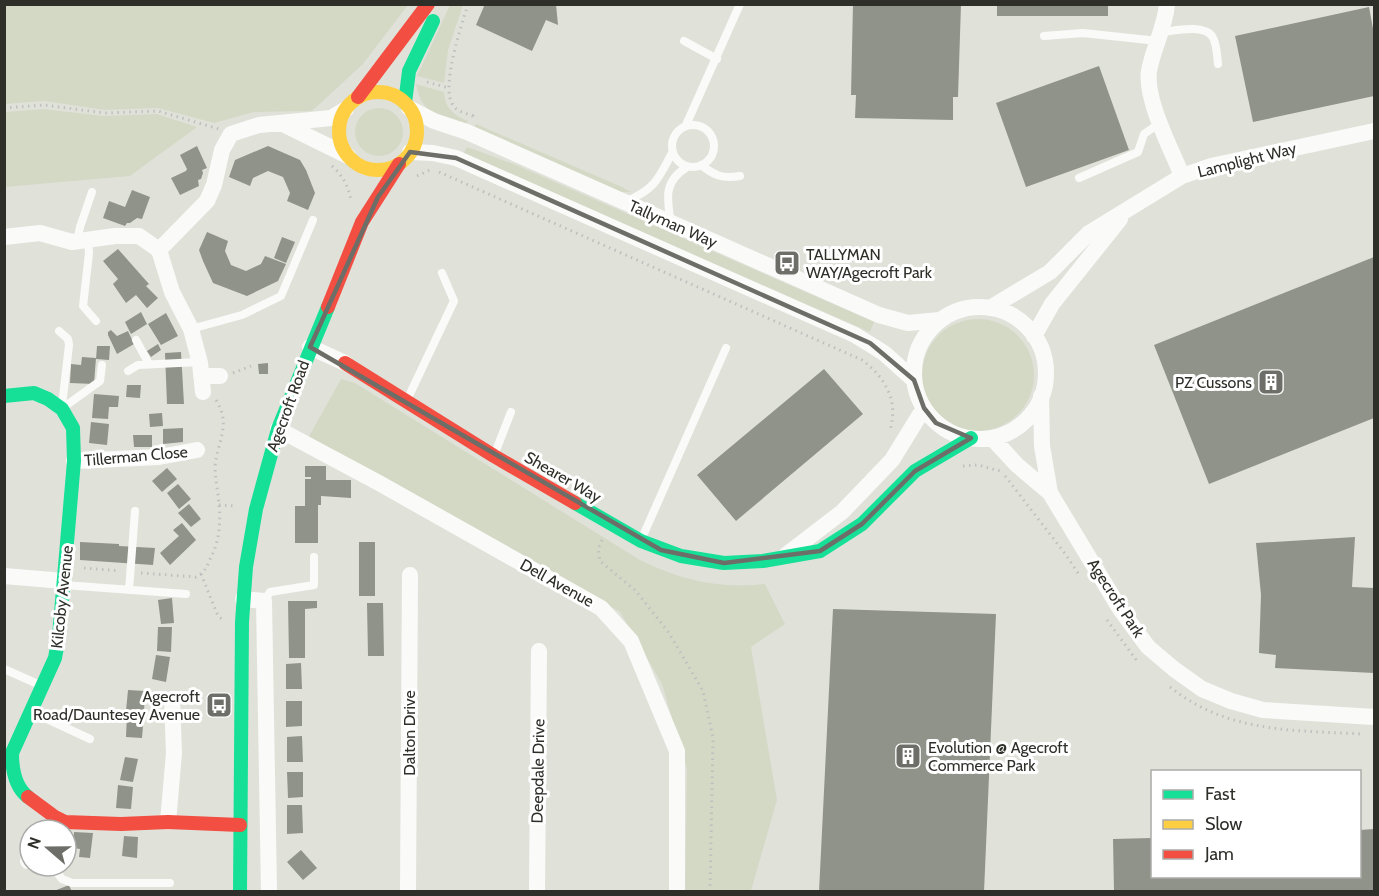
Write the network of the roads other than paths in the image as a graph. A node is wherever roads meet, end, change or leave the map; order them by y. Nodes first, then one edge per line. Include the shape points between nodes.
1 (428, 4) edge
2 (442, 4) edge
3 (740, 4) edge
4 (1167, 4) edge
5 (1044, 36) dead end
6 (1160, 37) junction
7 (684, 41) dead end
8 (717, 58) junction
9 (1218, 64) dead end
10 (352, 103) junction
11 (407, 105) junction
12 (281, 123) junction
13 (1161, 123) junction
14 (686, 125) junction
15 (1374, 130) edge
16 (672, 153) junction
17 (405, 158) junction
18 (351, 159) junction
19 (701, 165) junction
20 (687, 167) junction
21 (740, 176) dead end
22 (1182, 176) junction
23 (1079, 178) dead end
24 (360, 180) dead end
25 (92, 192) dead end
26 (361, 201) dead end
27 (624, 203) junction
28 (1128, 208) junction
29 (313, 220) dead end
30 (362, 222) junction
31 (671, 224) junction
32 (4, 237) edge
33 (82, 241) junction
34 (159, 250) junction
35 (442, 273) dead end
36 (990, 308) junction
37 (940, 320) junction
38 (96, 321) dead end
39 (191, 329) junction
40 (59, 331) dead end
41 (1034, 336) junction
42 (136, 340) dead end
43 (310, 347) junction
44 (726, 348) dead end
45 (345, 363) joint
46 (149, 364) junction
47 (102, 365) dead end
48 (128, 371) dead end
49 (220, 376) dead end
50 (201, 377) junction
51 (914, 381) junction
52 (4, 396) edge
53 (1041, 396) junction
54 (407, 400) junction
55 (924, 408) junction
56 (62, 409) junction
57 (511, 412) dead end
58 (278, 429) junction
59 (971, 438) junction
60 (992, 438) junction
61 (203, 454) road end
62 (494, 456) junction
63 (74, 461) junction
64 (1050, 493) junction
65 (135, 511) dead end
66 (641, 541) junction
67 (314, 557) dead end
68 (783, 558) junction
69 (410, 575) dead end
70 (4, 576) edge
71 (64, 577) junction
72 (129, 590) junction
73 (186, 594) dead end
74 (243, 599) junction
75 (264, 601) junction
76 (539, 651) dead end
77 (4, 669) edge
78 (43, 687) junction
79 (172, 699) dead end
80 (32, 712) junction
81 (1374, 717) edge
82 (90, 739) dead end
83 (8, 769) edge
84 (56, 818) edge
85 (168, 822) junction
86 (240, 825) junction
87 (78, 826) edge
88 (61, 878) edge
89 (170, 883) dead end
90 (240, 891) edge
91 (269, 891) edge
92 (408, 891) edge
93 (537, 891) edge
94 (677, 891) edge

1 - 10 street
2 - 11 street via 417,50 404,90
3 - 8 lane
4 - 6 street
5 - 6 lane via 1083,33
6 - 9 lane via 1194,29 1207,33 1213,37
6 - 13 street via 1149,72 1150,97
7 - 8 lane
8 - 14 lane
10 - 11 street via 370,93 382,92
10 - 12 street via 331,118
10 - 18 street via 342,116 339,133 343,149
11 - 17 street via 417,130
11 - 27 street, Tallyman Way via 434,121
12 - 18 street
12 - 34 street via 231,134 222,150 207,201
13 - 22 street
13 - 23 lane via 1144,134 1138,152
14 - 16 lane via 672,139
14 - 19 lane via 700,125 711,135 714,149
15 - 22 street, Lamplight Way
16 - 20 lane
16 - 27 lane via 655,184
17 - 18 street via 381,170 362,167
17 - 30 street, Agecroft Road
17 - 51 street, Tallyman Way via 433,153 456,158 855,335 884,353
18 - 24 street
19 - 20 lane
19 - 21 lane via 714,175
20 - 31 lane via 677,173 669,186
22 - 28 street, Lamplight Way
25 - 33 lane via 80,227
26 - 30 street, Agecroft Road
27 - 31 street, Tallyman Way
28 - 36 street, Lamplight Way via 1089,233 1050,272
28 - 41 street via 1052,304
29 - 39 lane via 281,296 242,315
30 - 43 street, Agecroft Road
31 - 37 street, Tallyman Way via 888,319 919,323
32 - 33 street via 40,233
33 - 34 street via 139,236
33 - 38 lane via 88,253 83,306
34 - 39 street via 172,292
35 - 54 lane via 454,301
36 - 37 street via 964,309
36 - 41 street via 1023,322
37 - 51 street via 919,347
39 - 50 street
40 - 56 lane via 69,345
41 - 53 street via 1043,355 1046,375
42 - 46 lane
43 - 45 street
43 - 58 street, Agecroft Road
44 - 66 lane
45 - 54 street, Shearer Way
46 - 48 lane
46 - 50 lane
47 - 56 lane via 100,381
49 - 50 street
51 - 55 street
52 - 56 street via 34,393
53 - 60 street via 1030,415 1013,430
53 - 64 street via 1042,446
54 - 62 street, Shearer Way
55 - 59 street via 936,423
55 - 68 street via 892,460 842,512
56 - 63 street, Kilcoby Avenue via 73,428
57 - 62 lane
58 - 74 street, Agecroft Road via 256,509
58 - 94 street, Dell Avenue via 601,608 631,641 677,751
59 - 60 street
59 - 68 street, Shearer Way via 915,471 862,524 820,551
60 - 64 street
61 - 63 street, Tillerman Close
62 - 66 street, Shearer Way
63 - 71 street, Kilcoby Avenue
64 - 81 street, Agecroft Park via 1120,609 1148,647 1202,689 1263,710
65 - 72 lane
66 - 68 street, Shearer Way via 702,561 744,563
67 - 75 lane via 314,585 270,592
69 - 92 street, Dalton Drive
70 - 71 street
71 - 72 lane
71 - 78 street, Kilcoby Avenue via 55,658
72 - 73 lane
74 - 75 street
74 - 86 street, Agecroft Road
75 - 91 street
76 - 93 street, Deepdale Drive
77 - 78 lane
78 - 80 street, Kilcoby Avenue
79 - 85 street via 174,753
80 - 82 lane
80 - 83 street, Kilcoby Avenue
83 - 84 street, Kilcoby Avenue via 22,792
85 - 86 street, Kilcoby Avenue
85 - 87 street, Kilcoby Avenue
86 - 90 street, Agecroft Road
88 - 89 lane via 72,883

